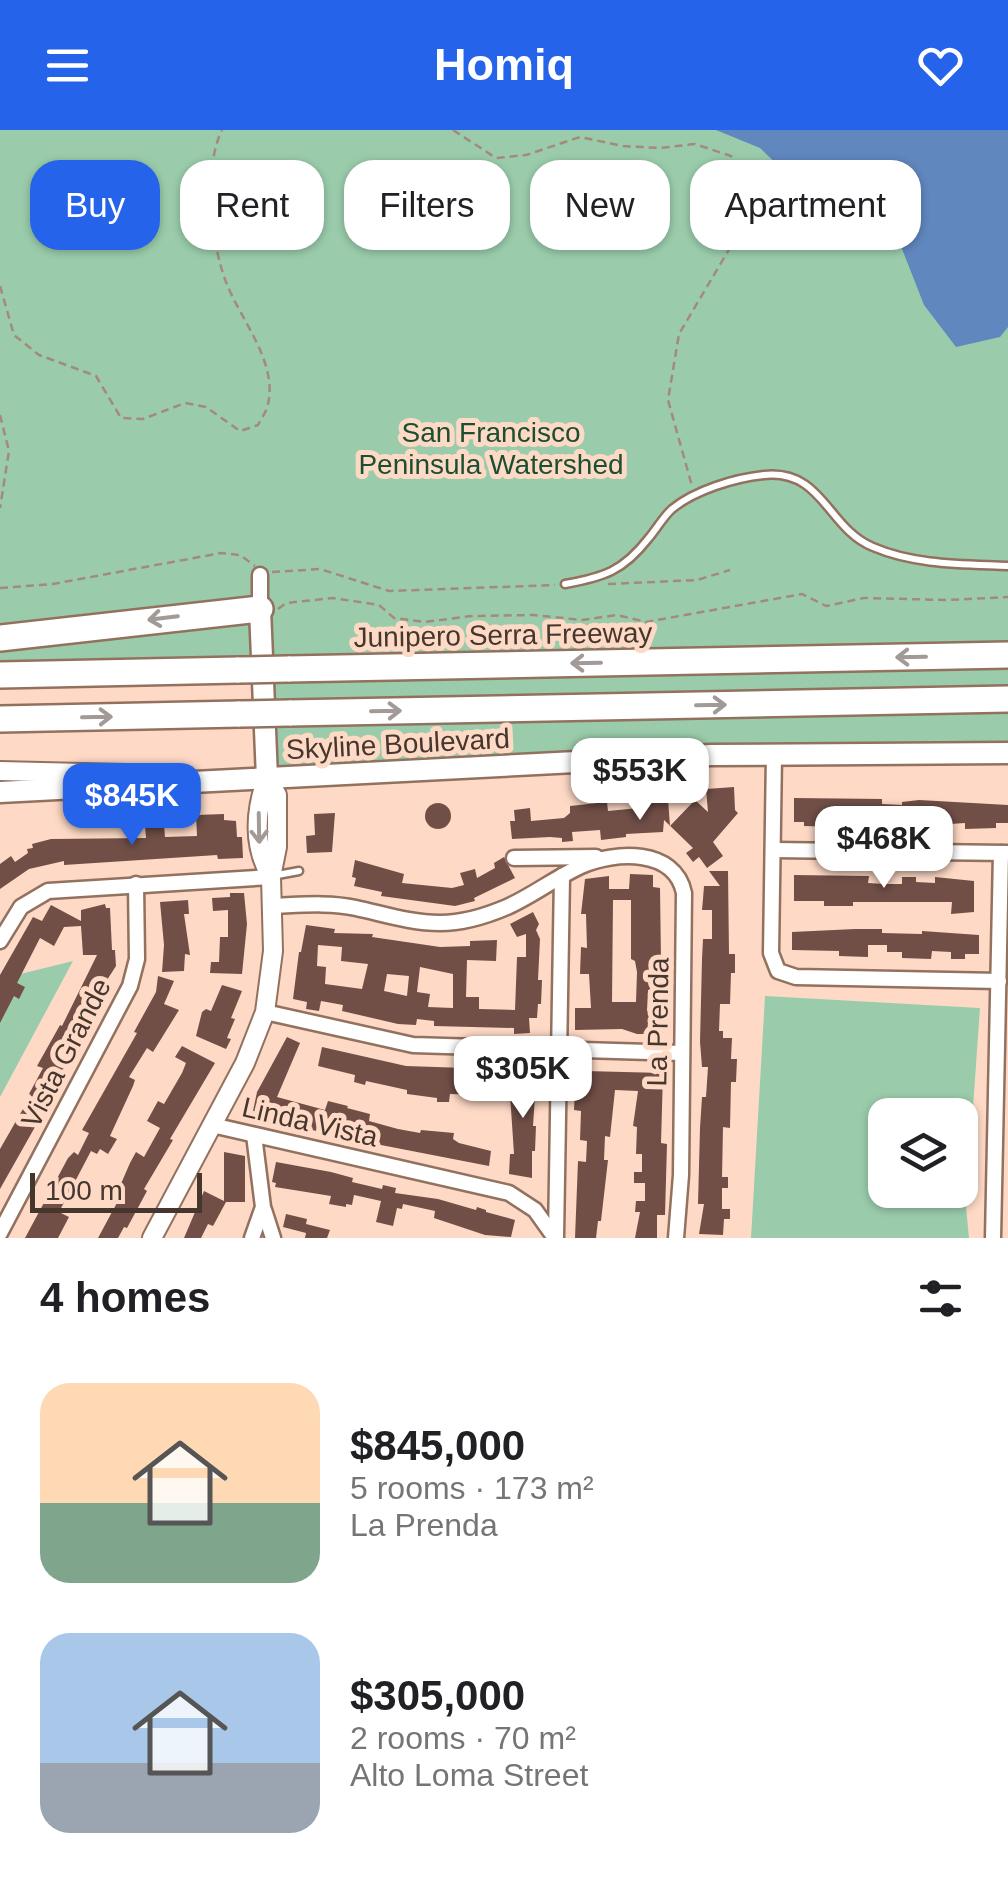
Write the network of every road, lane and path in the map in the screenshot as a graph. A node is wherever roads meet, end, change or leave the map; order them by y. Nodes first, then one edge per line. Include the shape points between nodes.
1 (222, 130) edge
2 (453, 130) edge
3 (0, 286) edge
4 (0, 414) edge
5 (696, 495) junction
6 (0, 508) edge
7 (1008, 566) edge
8 (730, 570) dead end
9 (260, 575) junction
10 (565, 584) joint
11 (601, 584) dead end
12 (0, 588) edge
13 (1008, 597) edge
14 (260, 609) junction
15 (0, 638) edge
16 (1008, 655) edge
17 (0, 674) edge
18 (1008, 699) edge
19 (0, 718) edge
20 (1008, 753) edge
21 (774, 754) junction
22 (0, 771) edge
23 (267, 778) junction
24 (212, 783) junction
25 (0, 792) edge
26 (773, 850) junction
27 (1004, 853) edge
28 (514, 858) dead end
29 (617, 858) junction
30 (299, 872) dead end
31 (562, 876) junction
32 (271, 877) junction
33 (136, 884) junction
34 (272, 906) junction
35 (0, 941) edge
36 (999, 982) junction
37 (264, 1012) junction
38 (559, 1050) junction
39 (682, 1052) junction
40 (212, 1126) junction
41 (254, 1136) junction
42 (263, 1206) junction
43 (0, 1234) edge
44 (152, 1238) edge
45 (252, 1238) edge
46 (272, 1238) edge
47 (556, 1238) edge
48 (676, 1238) edge
49 (994, 1238) edge

1 - 3 path via 210,194 214,242 267,371 268,405 258,425 240,431 206,407 184,402 143,418 121,418 96,376 39,355 14,335
2 - 5 path via 496,158 526,156 580,137 623,146 696,144 731,156 748,188 739,224 679,334 668,400
4 - 6 path via 9,451
5 - 7 lane via 790,474 870,546 919,559
5 - 10 lane via 672,510 634,558 603,577
8 - 11 path via 697,580
9 - 10 path via 313,568 399,592
9 - 12 path via 244,558 222,553
9 - 14 street
13 - 14 path via 864,598 826,606 802,594 646,622 618,615 533,615 425,622 333,598 286,602 274,615
14 -> 15 highway
14 - 23 main road
16 -> 17 highway, Junipero Serra Freeway, bridge
19 -> 18 highway, bridge
20 - 21 main road, Skyline Boulevard
21 - 23 main road, Skyline Boulevard
21 - 26 street
22 - 24 street, Skyline Boulevard via 200,776
23 - 24 main road, Skyline Boulevard
23 - 32 street via 258,815 261,860
24 - 25 main road, Skyline Boulevard
26 - 27 street
26 - 36 street via 771,953 778,971 796,977
27 - 36 street
28 - 29 street, La Prenda
29 - 31 street, La Prenda
29 - 39 street, La Prenda via 662,861 682,881
30 - 32 lane
31 - 34 street, La Prenda via 499,910 441,923 332,904
31 - 38 street
32 - 33 street
32 - 34 street
33 - 35 street via 48,891 22,907
33 - 43 street, Vista Grande via 137,959 130,986
34 - 37 street via 274,952
36 - 49 street
37 - 38 street via 412,1044
37 - 40 street
38 - 39 street
38 - 47 street
39 - 48 street, La Prenda
40 - 41 street, Linda Vista
40 - 44 street
41 - 42 street
41 - 47 street, Linda Vista via 509,1193 535,1210
42 - 45 street
42 - 46 street

